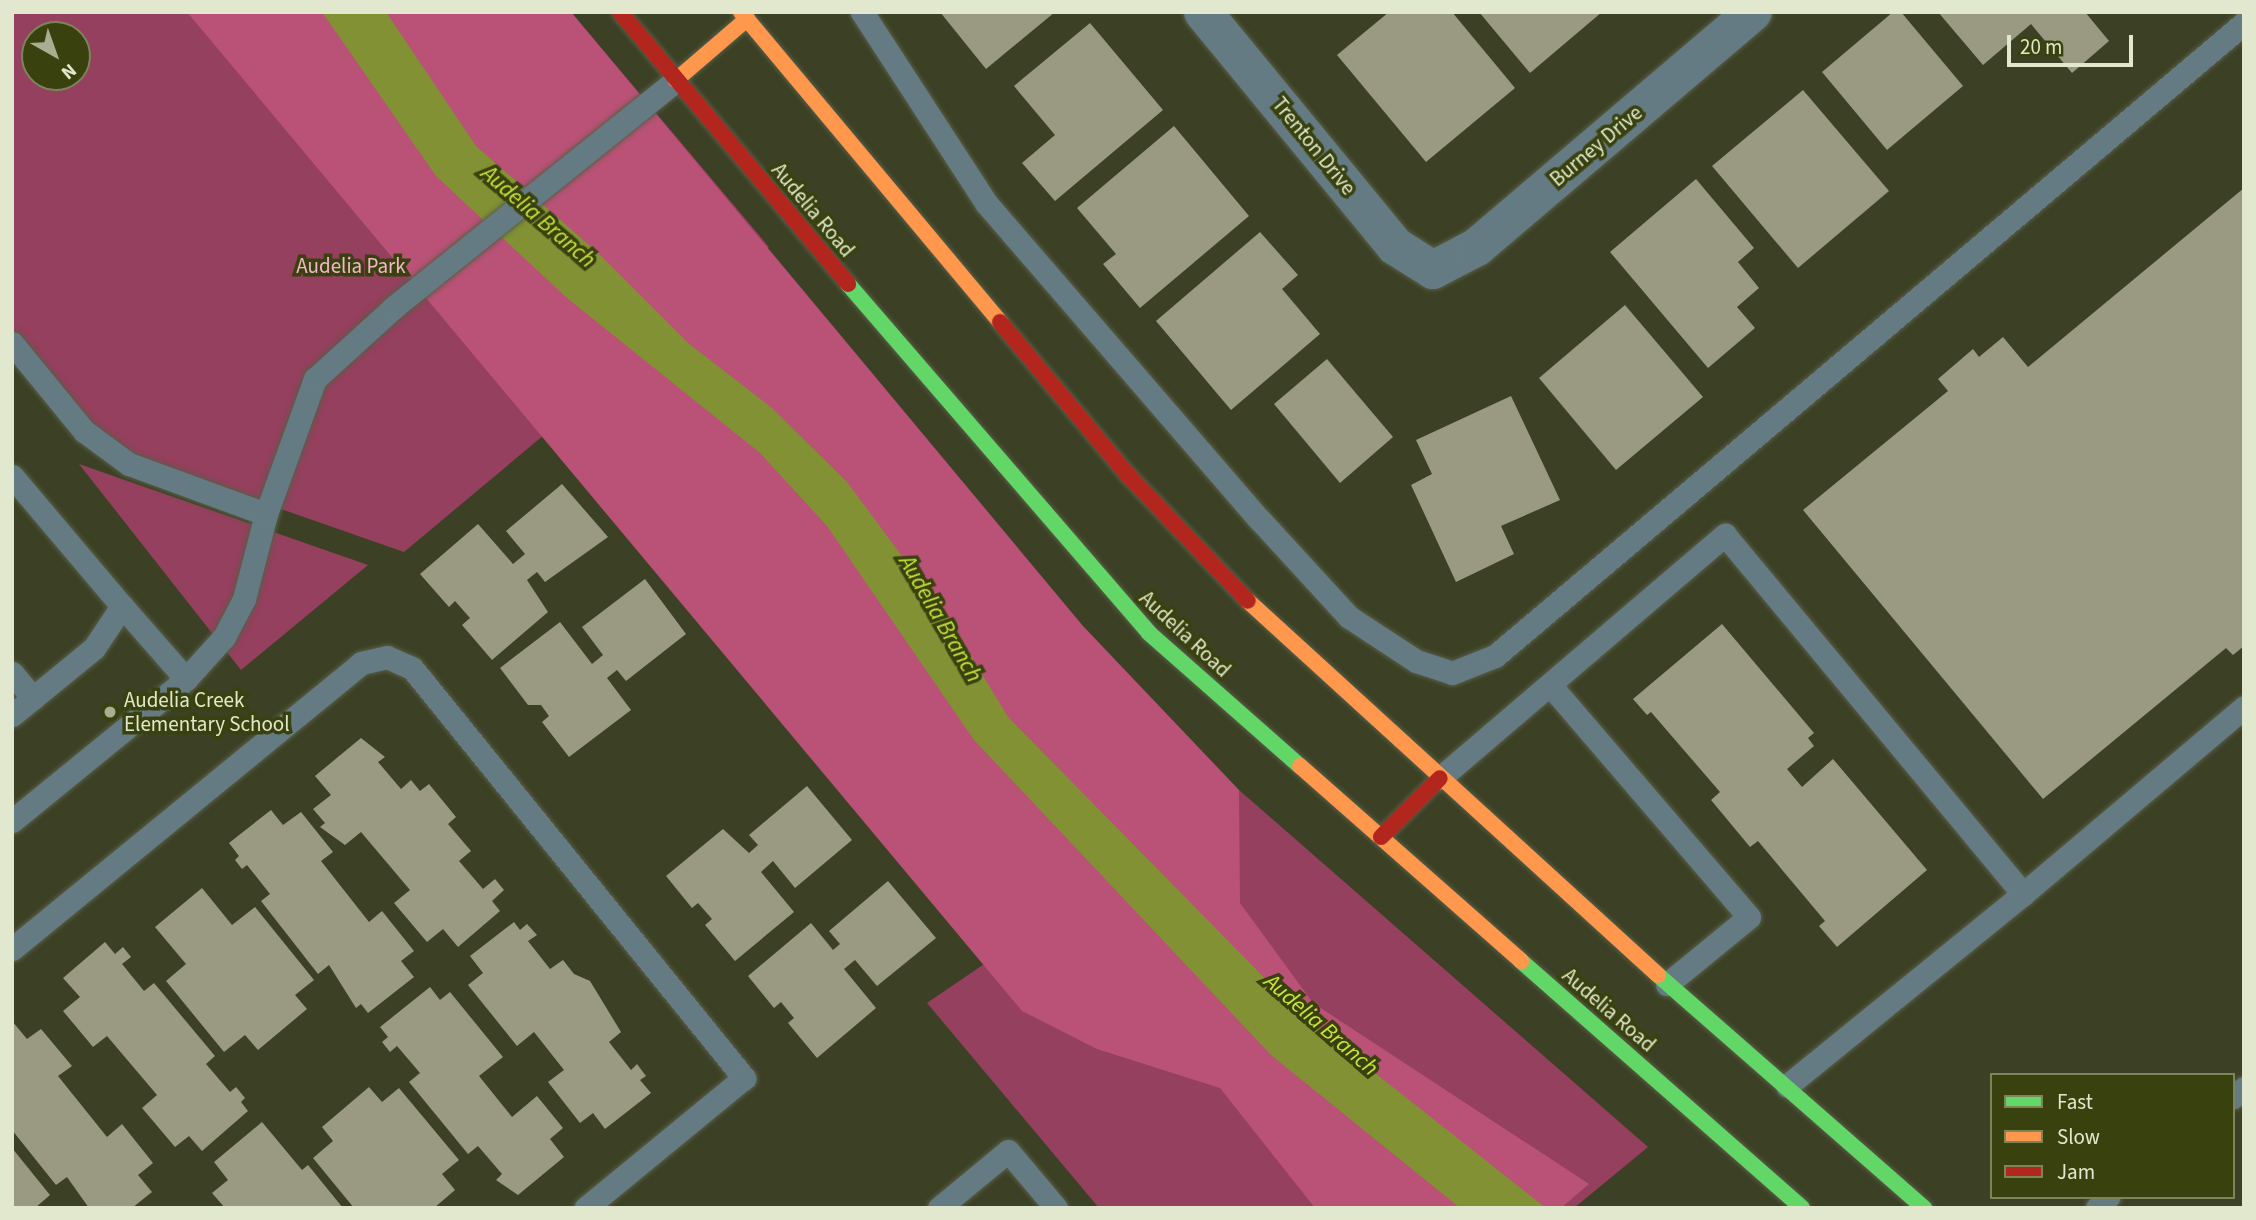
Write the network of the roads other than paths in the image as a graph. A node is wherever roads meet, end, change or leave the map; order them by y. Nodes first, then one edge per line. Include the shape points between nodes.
1 (620, 12) edge
2 (862, 12) edge
3 (1753, 12) edge
4 (748, 15) edge
5 (1219, 18) edge
6 (2244, 23) edge
7 (676, 80) junction
8 (1433, 270) joint
9 (12, 343) edge
10 (12, 475) edge
11 (266, 514) junction
12 (122, 606) junction
13 (12, 673) edge
14 (186, 679) junction
15 (1551, 687) junction
16 (33, 698) junction
17 (2244, 706) edge
18 (12, 715) edge
19 (1440, 778) junction
20 (12, 821) edge
21 (1381, 837) junction
22 (2023, 894) junction
23 (12, 949) edge
24 (1667, 984) junction
25 (1787, 1086) junction
26 (586, 1208) edge
27 (939, 1208) edge
28 (1056, 1208) edge
29 (1802, 1208) edge
30 (1924, 1208) edge

1 - 7 main road, Audelia Road
2 - 6 lane via 986,203 1260,520 1349,617 1416,661 1452,673 1495,656
3 - 8 street, Burney Drive via 1477,247
4 - 7 main road
4 - 19 main road via 1127,474 1231,586
5 - 8 street, Trenton Drive via 1395,246
7 - 11 lane via 394,307 315,379
7 - 21 main road, Audelia Road via 1040,513 1149,633
9 - 11 lane via 84,431 129,464
10 - 12 lane
11 - 14 lane via 244,599 224,637
12 - 14 lane
12 - 16 lane via 94,648
13 - 16 lane
14 - 20 lane
15 - 19 lane
15 - 22 lane via 1725,535
15 - 24 lane via 1749,917
16 - 18 lane
17 - 22 lane
19 - 21 main road
19 - 24 main road
21 - 29 main road, Audelia Road
22 - 25 lane
23 - 26 lane via 361,663 387,657 412,668 744,1078
24 - 25 main road
25 - 30 main road
27 - 28 lane via 1008,1151

